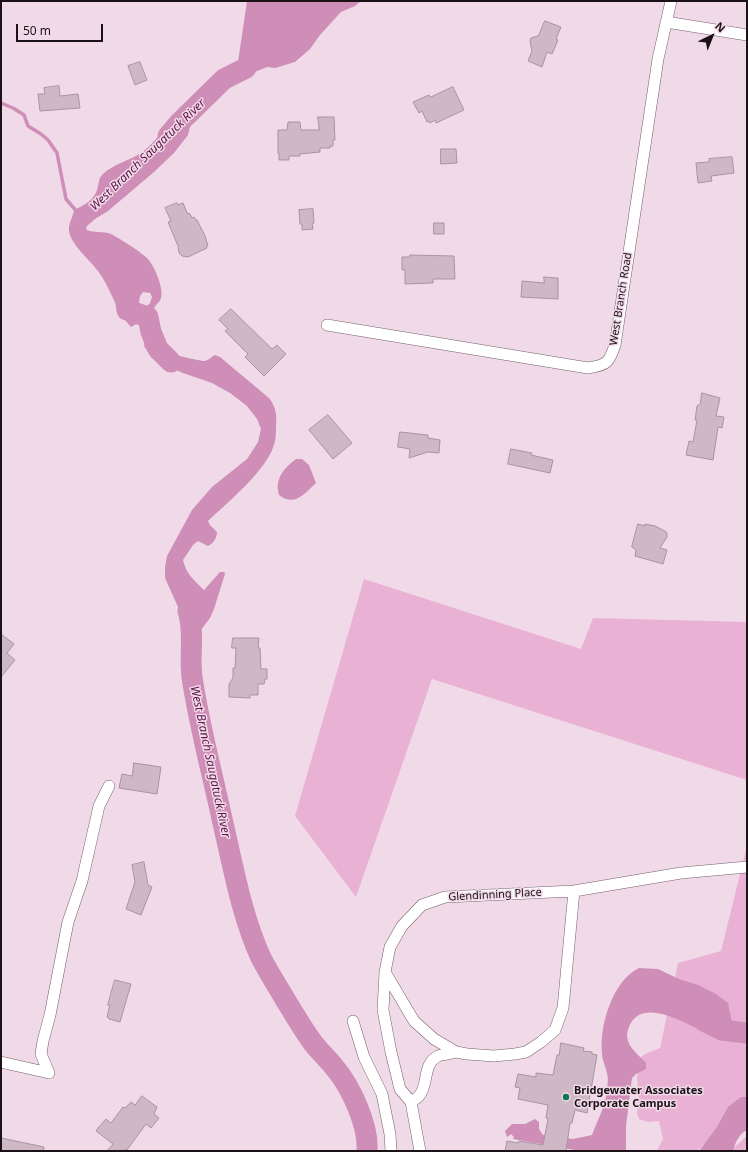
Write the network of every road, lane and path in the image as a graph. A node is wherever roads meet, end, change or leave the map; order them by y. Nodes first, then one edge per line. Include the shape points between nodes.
1 (672, 1) edge
2 (666, 22) junction
3 (747, 35) edge
4 (327, 324) dead end
5 (109, 786) dead end
6 (747, 867) edge
7 (574, 891) junction
8 (385, 972) junction
9 (353, 1021) dead end
10 (456, 1052) junction
11 (1, 1062) edge
12 (400, 1089) junction
13 (382, 1094) junction
14 (411, 1102) junction
15 (391, 1151) edge
16 (420, 1151) edge

1 - 2 street, West Branch Road
2 - 3 street
2 - 4 street, West Branch Road via 658,59 615,345 611,358 606,363 588,368
5 - 11 street via 99,806 82,881 68,922 43,1041 41,1054 49,1073
6 - 7 street, Glendinning Place via 681,873
7 - 8 street, Glendinning Place via 445,897 422,905 402,926 390,947
7 - 10 street via 563,1008 554,1030 526,1052 494,1056
8 - 10 street via 414,1021 434,1039
8 - 12 street, Glendinning Place via 383,1010
9 - 13 street via 364,1056
10 - 14 street via 438,1056 431,1062 423,1089
12 - 13 street
12 - 14 street
13 - 15 street
14 - 16 street

